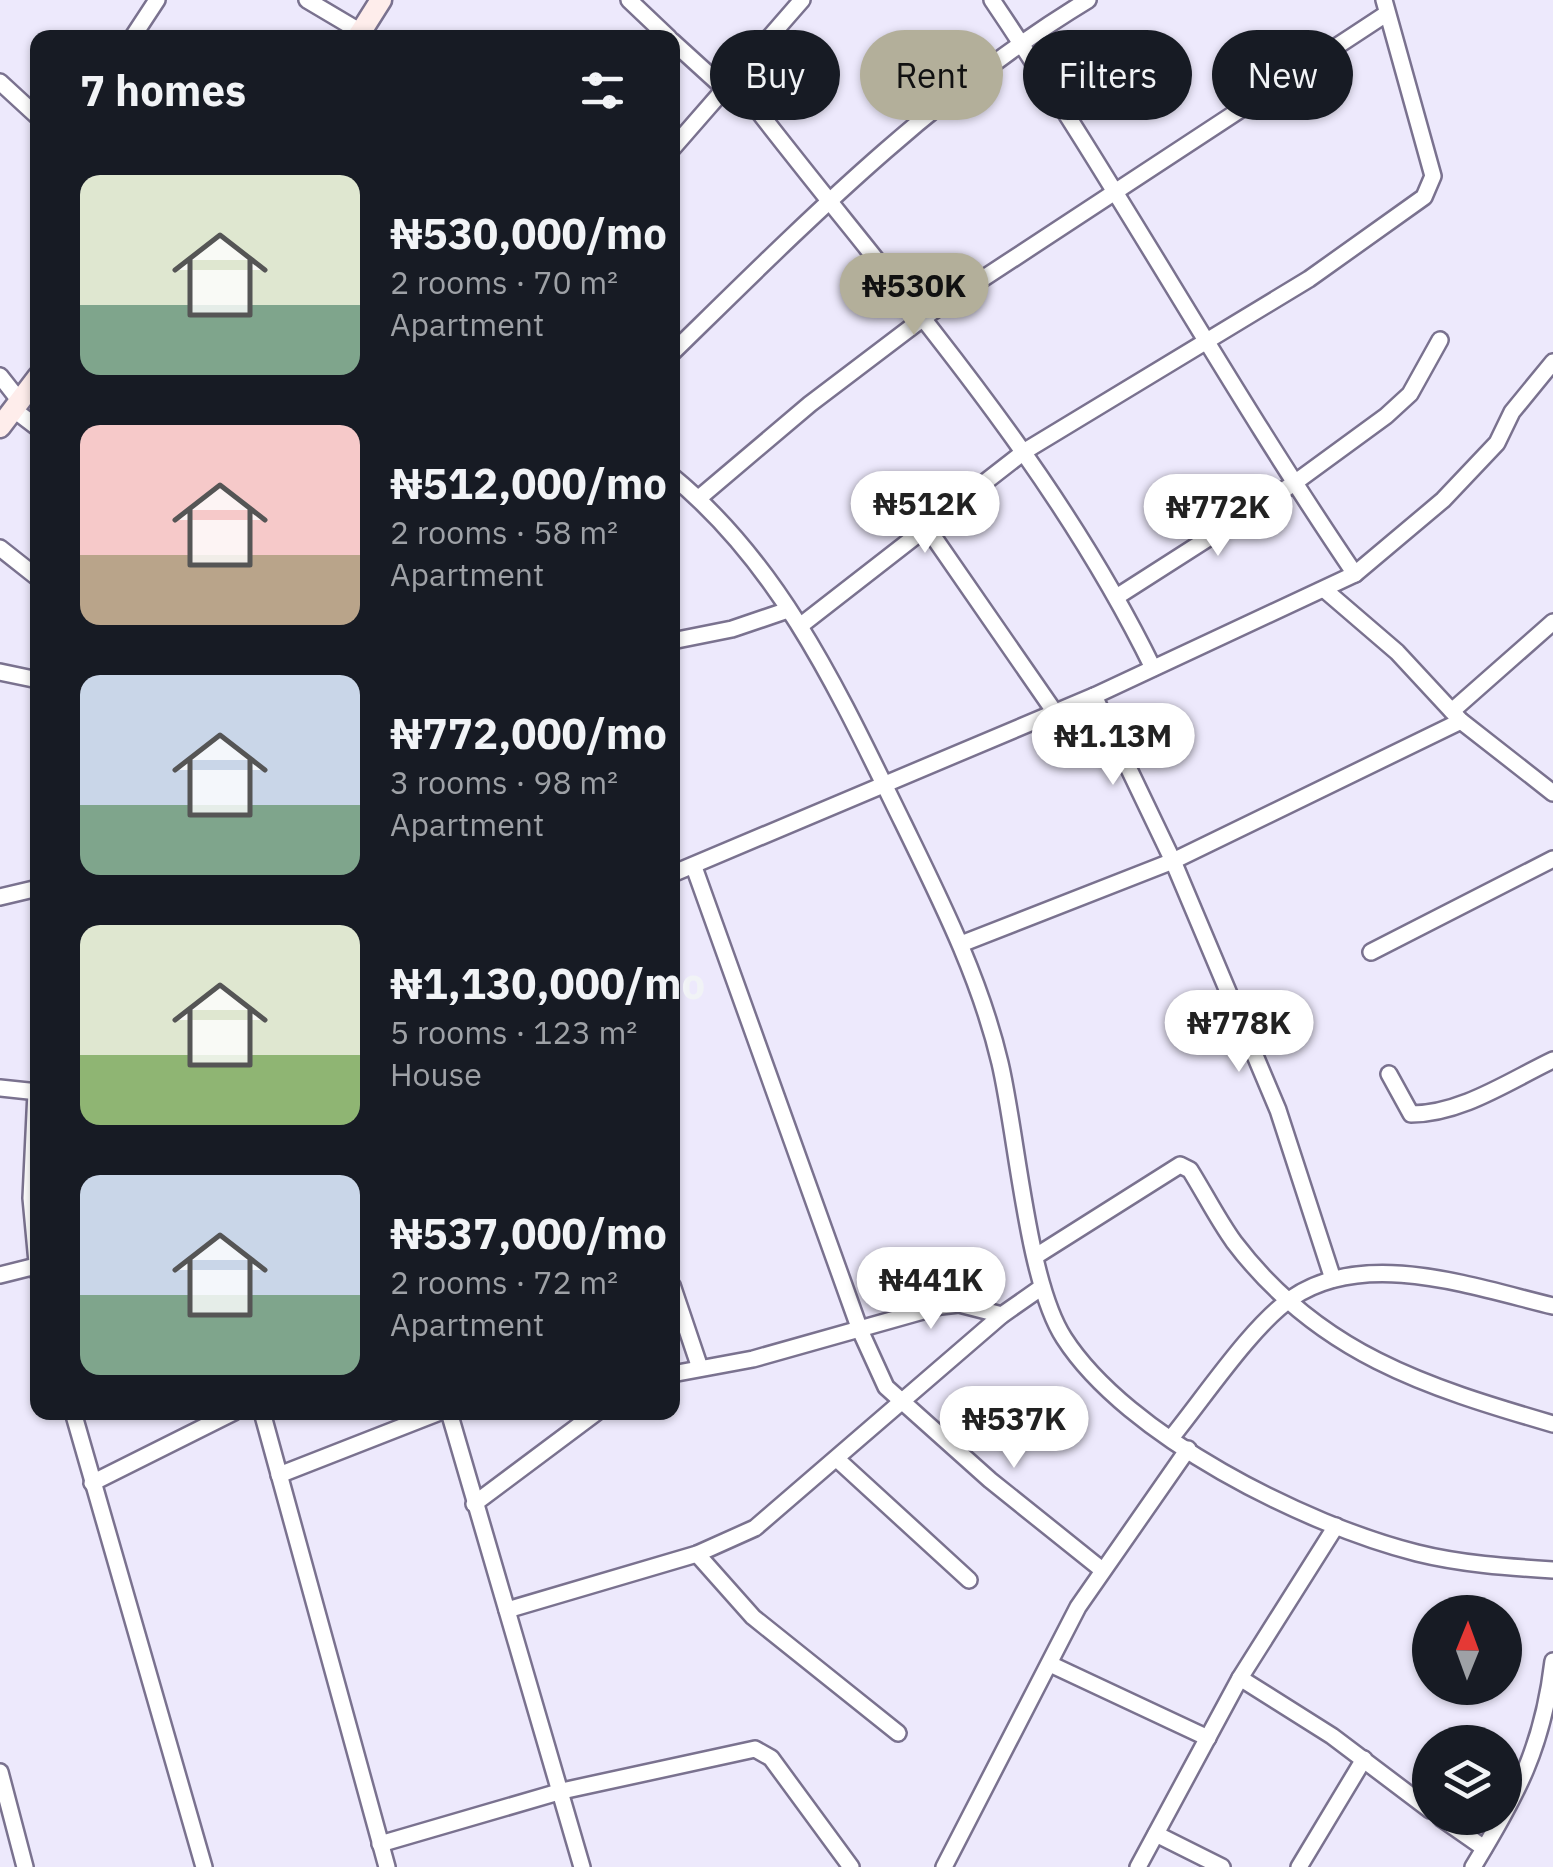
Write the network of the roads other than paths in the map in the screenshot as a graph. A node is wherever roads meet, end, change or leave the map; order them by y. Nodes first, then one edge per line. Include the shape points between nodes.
1 (156, 0) edge
2 (307, 0) edge
3 (382, 0) edge
4 (629, 0) edge
5 (802, 0) edge
6 (992, 0) edge
7 (1088, 0) edge
8 (1385, 7) edge
9 (137, 30) edge
10 (357, 30) edge
11 (366, 30) edge
12 (661, 30) edge
13 (777, 30) edge
14 (1020, 41) junction
15 (680, 46) edge
16 (710, 70) edge
17 (0, 82) edge
18 (710, 108) edge
19 (30, 109) edge
20 (759, 120) edge
21 (680, 140) edge
22 (1116, 190) junction
23 (828, 204) junction
24 (926, 316) junction
25 (1440, 340) dead end
26 (1210, 341) junction
27 (680, 345) edge
28 (1553, 362) edge
29 (0, 376) edge
30 (30, 387) edge
31 (16, 404) junction
32 (30, 419) edge
33 (0, 427) edge
34 (1025, 452) junction
35 (680, 483) edge
36 (1294, 484) junction
37 (699, 498) junction
38 (926, 526) junction
39 (0, 548) edge
40 (30, 572) edge
41 (1355, 574) junction
42 (1326, 591) junction
43 (1118, 596) junction
44 (788, 610) junction
45 (1553, 622) edge
46 (800, 626) junction
47 (680, 639) edge
48 (1153, 668) junction
49 (0, 672) edge
50 (30, 678) edge
51 (1094, 696) junction
52 (1054, 711) junction
53 (1456, 716) junction
54 (884, 782) junction
55 (1553, 793) edge
56 (1553, 859) edge
57 (1173, 861) junction
58 (694, 867) junction
59 (680, 871) edge
60 (30, 890) edge
61 (0, 896) edge
62 (961, 944) junction
63 (1371, 952) dead end
64 (1553, 1060) edge
65 (1388, 1074) dead end
66 (0, 1088) edge
67 (30, 1091) edge
68 (1036, 1256) junction
69 (30, 1271) edge
70 (0, 1275) edge
71 (1333, 1279) junction
72 (1042, 1287) junction
73 (1288, 1300) junction
74 (1553, 1306) edge
75 (680, 1309) edge
76 (1002, 1315) junction
77 (860, 1330) junction
78 (700, 1368) junction
79 (680, 1372) edge
80 (902, 1402) junction
81 (75, 1420) edge
82 (218, 1420) edge
83 (264, 1420) edge
84 (420, 1420) edge
85 (451, 1420) edge
86 (586, 1420) edge
87 (1553, 1424) edge
88 (1172, 1438) junction
89 (1188, 1449) junction
90 (838, 1460) junction
91 (279, 1475) junction
92 (92, 1482) junction
93 (474, 1504) junction
94 (1336, 1526) junction
95 (698, 1554) junction
96 (1101, 1570) junction
97 (1553, 1570) edge
98 (969, 1580) dead end
99 (507, 1610) junction
100 (1553, 1661) edge
101 (1050, 1664) junction
102 (1240, 1678) junction
103 (898, 1732) dead end
104 (1208, 1738) junction
105 (1364, 1760) junction
106 (0, 1772) edge
107 (562, 1791) junction
108 (1412, 1796) edge
109 (1156, 1834) junction
110 (1465, 1835) edge
111 (380, 1844) junction
112 (1484, 1848) junction
113 (26, 1867) edge
114 (204, 1867) edge
115 (387, 1867) edge
116 (582, 1867) edge
117 (851, 1867) edge
118 (944, 1867) edge
119 (1138, 1867) edge
120 (1222, 1867) edge
121 (1299, 1867) edge
122 (1473, 1867) edge

1 - 9 street
2 - 10 street
3 - 11 street
4 - 12 street
5 - 13 street
6 - 14 street
7 - 14 street
8 - 22 street
8 - 26 street via 1433,176 1430,188 1309,280
14 - 22 street
14 - 23 street via 956,88
15 - 16 street
17 - 19 street
18 - 21 street
20 - 23 street
22 - 24 street
22 - 26 street
23 - 24 street
23 - 27 street
24 - 34 street
24 - 37 street
25 - 36 street via 1410,394
26 - 34 street
26 - 36 street
28 - 41 street via 1512,412 1497,443 1444,500
29 - 31 street
30 - 31 street
31 - 32 street
31 - 33 street
34 - 38 street
34 - 43 street
35 - 37 street
36 - 41 street
36 - 43 street
37 - 44 street via 739,540
38 - 46 street
38 - 52 street
39 - 40 street
41 - 42 street
42 - 48 street
42 - 53 street via 1397,652
43 - 48 street
44 - 46 street
44 - 47 street
45 - 53 street
46 - 54 street
48 - 51 street
49 - 50 street
51 - 52 street
51 - 57 street
52 - 54 street
53 - 55 street
53 - 57 street
54 - 58 street
54 - 62 street
56 - 63 street
57 - 62 street
57 - 71 street via 1278,1110
58 - 59 street
58 - 77 street
60 - 61 street
62 - 68 street via 999,1060
64 - 65 street via 1428,1114 1411,1114
66 - 67 street
68 - 72 street
68 - 73 street via 1180,1165 1190,1170 1233,1240
69 - 70 street
71 - 73 street
71 - 74 street via 1409,1276
72 - 76 street
72 - 88 street via 1062,1336 1104,1390
73 - 87 street via 1394,1373
73 - 88 street
75 - 78 street
76 - 77 street via 959,1304
76 - 80 street
77 - 78 street
77 - 80 street via 886,1387
78 - 79 street
80 - 90 street
80 - 96 street
81 - 92 street
82 - 92 street
83 - 91 street
84 - 91 street
85 - 93 street
86 - 93 street
88 - 89 street
89 - 94 street
89 - 96 street
90 - 95 street via 754,1528
90 - 98 street
91 - 111 street
92 - 114 street
93 - 99 street
94 - 97 street via 1418,1553
94 - 102 street
95 - 99 street
95 - 103 street via 753,1617
96 - 101 street
99 - 107 street
100 - 112 street via 1527,1774
101 - 104 street
101 - 118 street
102 - 104 street
102 - 105 street
104 - 109 street
105 - 108 street
105 - 121 street
106 - 113 street
107 - 111 street
107 - 116 street
107 - 117 street via 755,1749 771,1758
109 - 119 street
109 - 120 street
110 - 112 street
111 - 115 street
112 - 122 street

